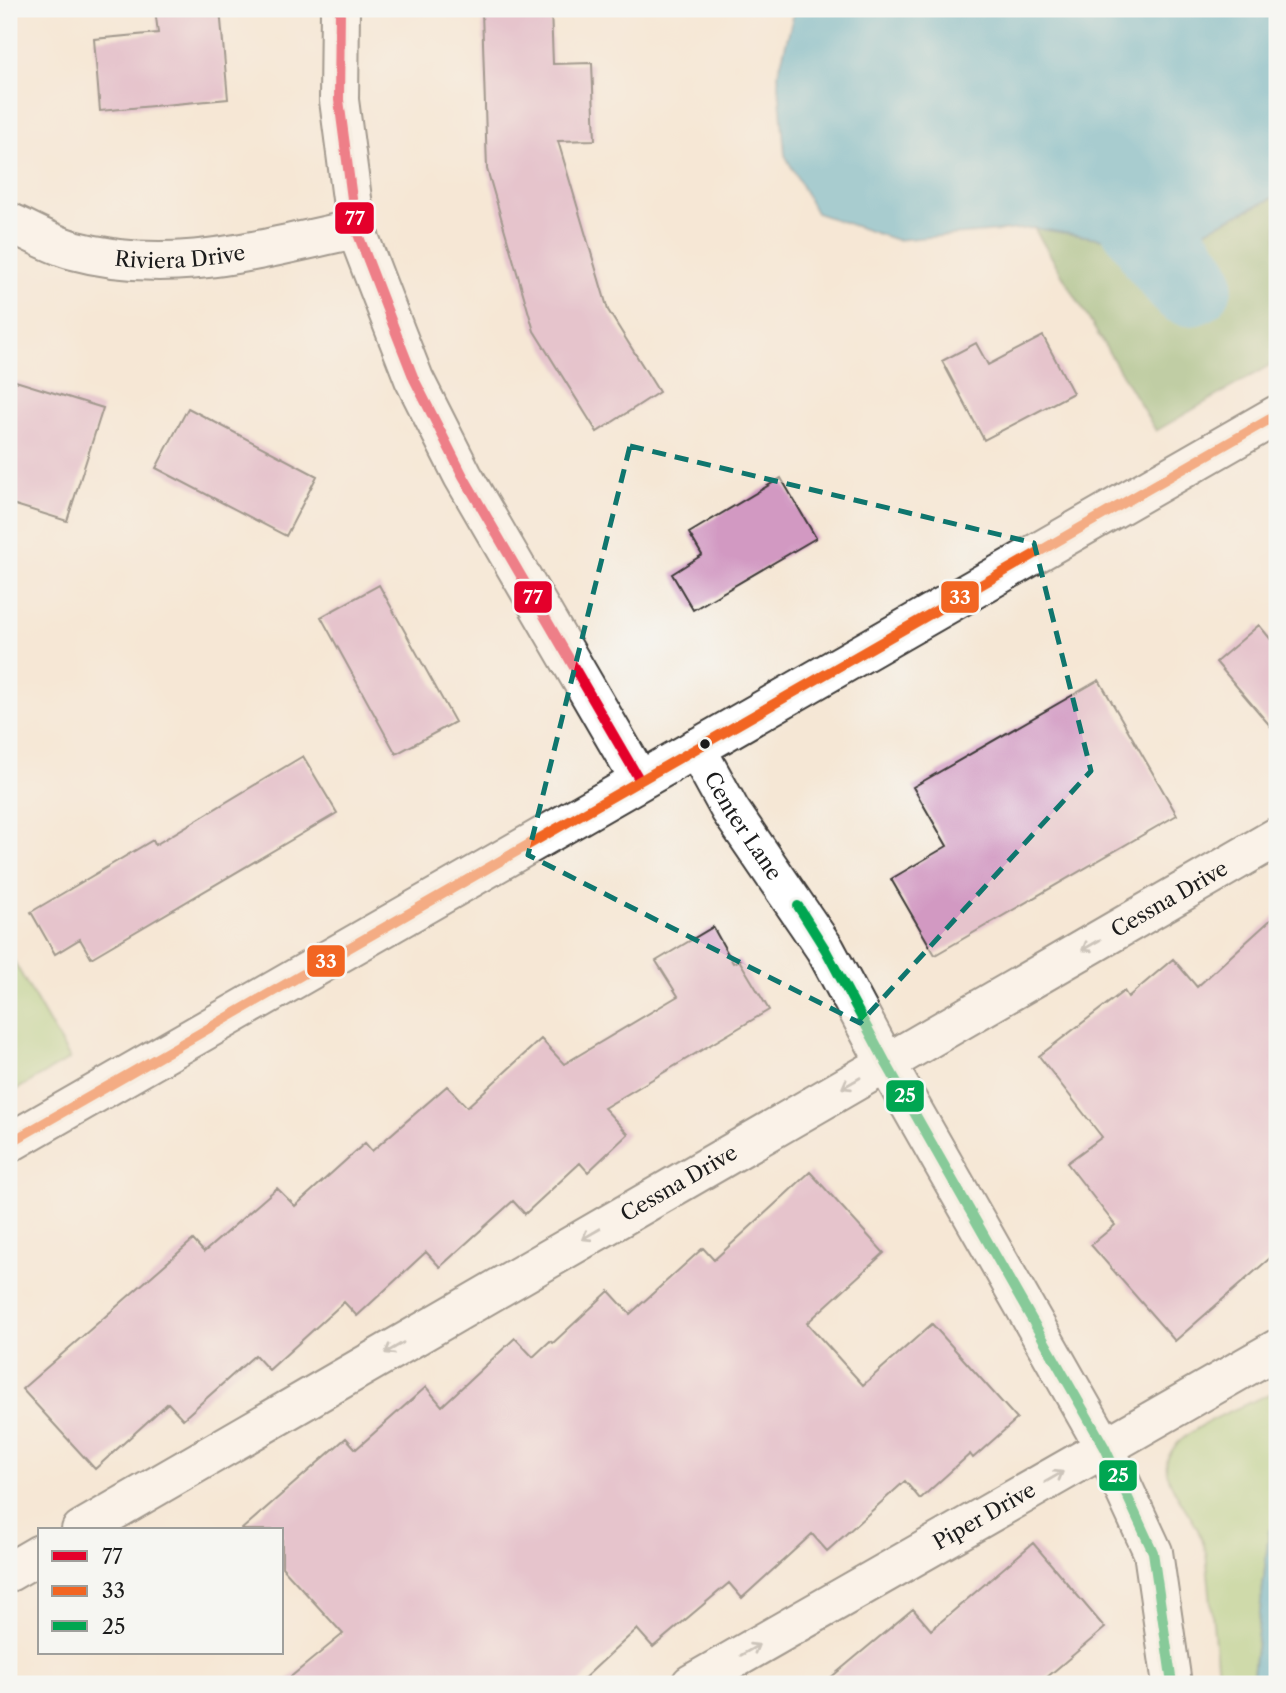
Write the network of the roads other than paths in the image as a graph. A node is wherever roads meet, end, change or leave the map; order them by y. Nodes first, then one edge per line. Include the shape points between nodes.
1 (340, 9) edge
2 (9, 222) edge
3 (356, 229) junction
4 (1277, 415) edge
5 (696, 748) junction
6 (639, 779) junction
7 (1277, 837) edge
8 (886, 1063) junction
9 (9, 1143) edge
10 (1277, 1349) edge
11 (1105, 1448) junction
12 (84, 1528) edge
13 (38, 1555) edge
14 (9, 1572) edge
15 (691, 1684) edge
16 (1172, 1684) edge

1 - 3 street via 339,100
2 - 3 street, Riviera Drive via 70,249 123,260 177,262
3 - 6 street via 414,379 463,476
4 - 5 street
5 - 6 street
5 - 8 street, Center Lane via 730,810 825,949
6 - 9 street
7 -> 8 street, Cessna Drive
8 - 11 street, Center Lane
8 -> 12 street, Cessna Drive
10 - 11 street, Piper Drive
15 -> 11 street, Piper Drive
11 - 16 street, Center Lane via 1153,1552
13 - 14 street

